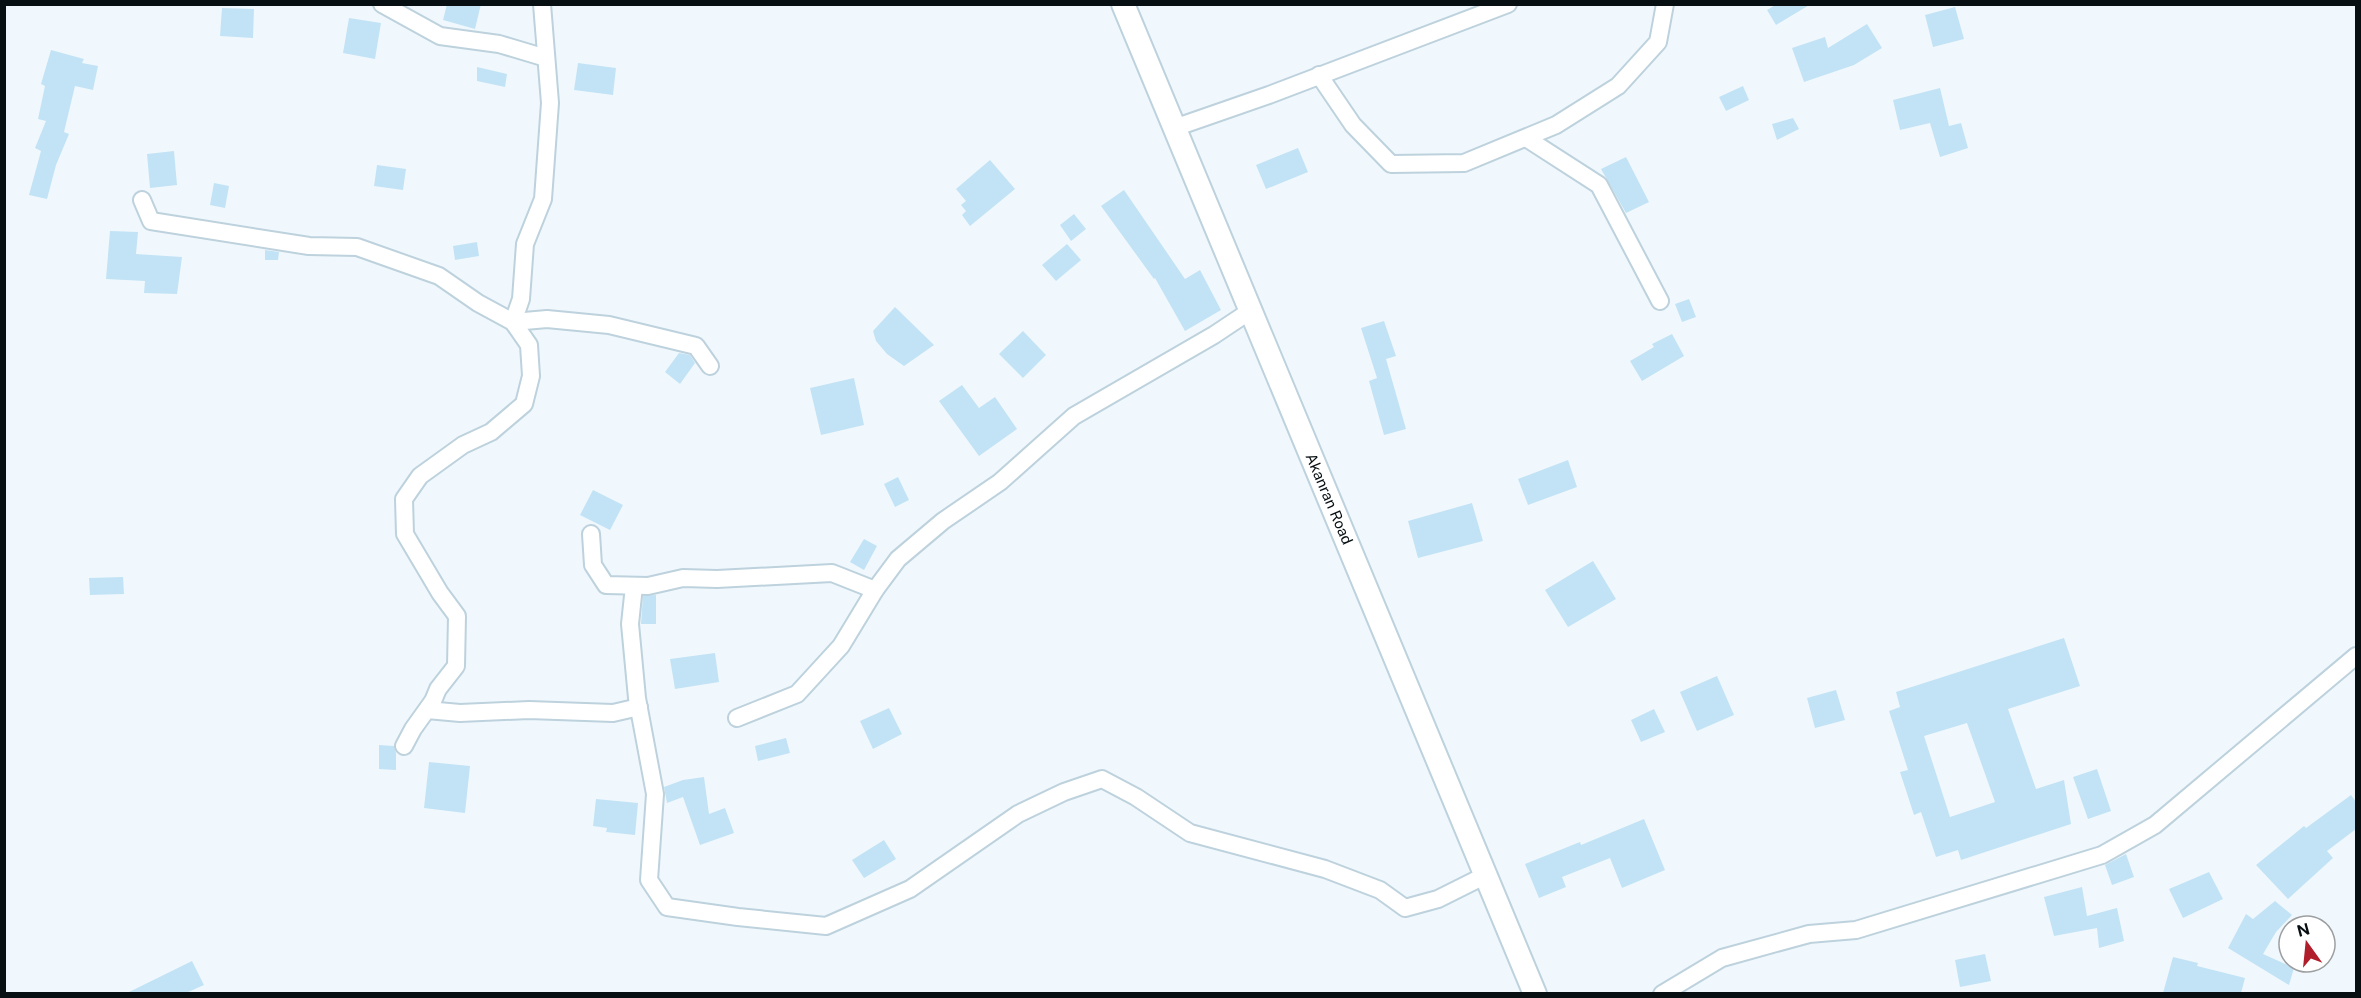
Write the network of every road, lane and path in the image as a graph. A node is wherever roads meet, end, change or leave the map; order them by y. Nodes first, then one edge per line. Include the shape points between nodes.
1 (382, 4) edge
2 (542, 4) edge
3 (1123, 4) edge
4 (1508, 4) edge
5 (1665, 4) edge
6 (546, 58) junction
7 (1318, 75) junction
8 (1174, 128) junction
9 (1526, 138) junction
10 (142, 200) dead end
11 (1660, 301) dead end
12 (1250, 311) junction
13 (513, 322) junction
14 (710, 366) dead end
15 (591, 534) dead end
16 (634, 586) junction
17 (874, 590) junction
18 (2356, 656) edge
19 (639, 707) junction
20 (427, 710) junction
21 (737, 717) dead end
22 (404, 746) dead end
23 (1486, 875) junction
24 (1535, 993) edge
25 (1662, 993) edge

1 - 6 street via 440,36 499,44
2 - 6 street
3 - 8 main road, Akanran Road
4 - 7 street
5 - 9 street via 1658,42 1618,86 1556,125
6 - 13 street via 550,103 543,199 525,244 521,299
7 - 8 street
7 - 9 street via 1353,125 1391,165 1464,163
8 - 12 main road, Akanran Road
9 - 11 street via 1599,185
10 - 13 street via 151,221 309,246 357,247 439,276
12 - 17 street via 1074,416 1000,482 898,559
12 - 23 main road, Akanran Road
13 - 14 street via 546,319 649,333 696,346
13 - 20 street via 529,345 531,376 524,404 491,432 464,445 420,476 404,499 405,534 457,616 456,666
15 - 16 street via 593,565 606,585
16 - 17 street via 683,578 832,573
16 - 19 street via 630,624
17 - 21 street via 841,646 797,694
18 - 25 street via 2155,825 2102,855 1856,930 1809,933 1722,958
19 - 20 street via 613,713
19 - 23 street via 656,794 649,880 667,907 826,926 910,889 1018,814 1102,779 1190,833 1325,869 1380,890 1405,908 1438,898
20 - 22 street
23 - 24 main road, Akanran Road

